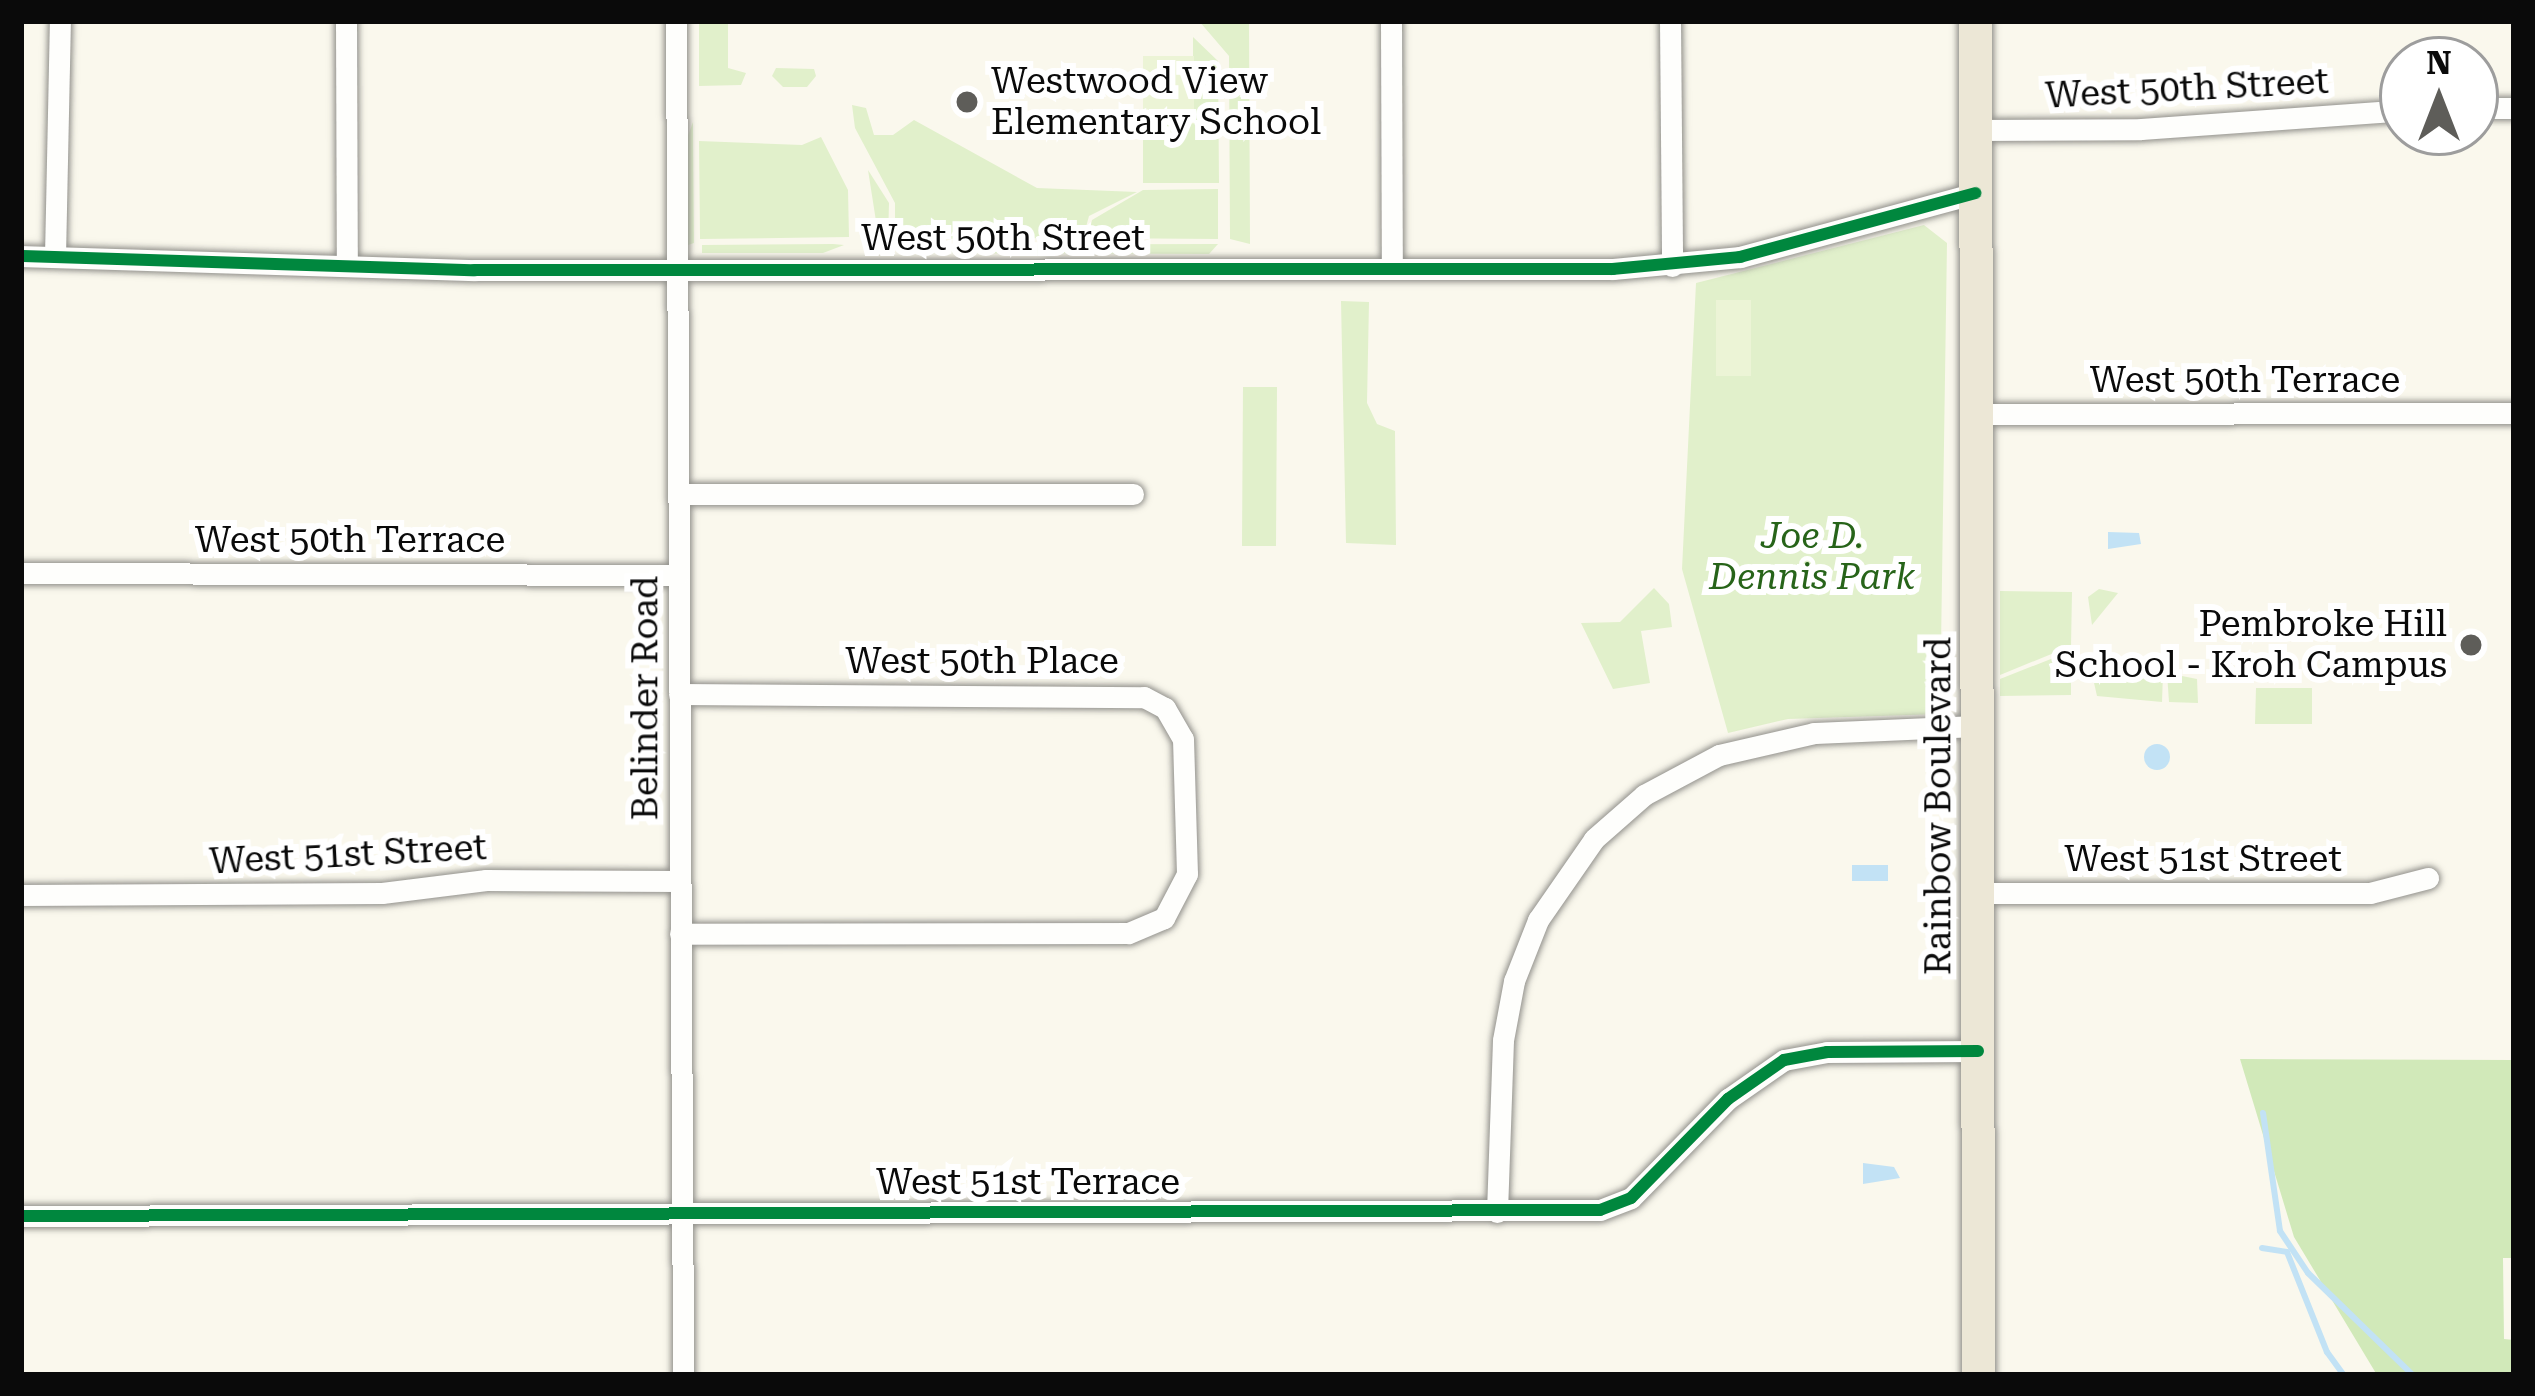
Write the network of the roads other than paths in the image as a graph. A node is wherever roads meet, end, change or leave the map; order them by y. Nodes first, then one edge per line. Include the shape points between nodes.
1 (60, 21) edge
2 (346, 21) edge
3 (676, 21) edge
4 (1391, 21) edge
5 (1670, 21) edge
6 (1975, 21) edge
7 (2379, 112) edge
8 (1975, 130) junction
9 (1976, 193) junction
10 (21, 256) edge
11 (55, 256) junction
12 (347, 266) junction
13 (1672, 266) junction
14 (678, 268) junction
15 (1392, 269) junction
16 (2514, 413) edge
17 (1976, 414) junction
18 (679, 494) junction
19 (1132, 494) dead end
20 (21, 573) edge
21 (679, 575) junction
22 (679, 694) junction
23 (1977, 726) junction
24 (2428, 878) dead end
25 (679, 881) junction
26 (1977, 893) junction
27 (21, 896) edge
28 (680, 934) junction
29 (1978, 1051) junction
30 (1497, 1212) junction
31 (680, 1214) junction
32 (21, 1216) edge
33 (683, 1375) edge
34 (1978, 1375) edge

1 - 11 street
2 - 12 street
3 - 14 street, Belinder Road
4 - 15 street
5 - 13 street
6 - 8 main road, Rainbow Boulevard
7 - 8 street, West 50th Street via 2141,129
8 - 9 main road, Rainbow Boulevard
9 - 13 street, West 50th Street via 1740,256
9 - 17 main road, Rainbow Boulevard
10 - 11 street, West 50th Street
11 - 12 street, West 50th Street
12 - 14 street, West 50th Street
13 - 15 street, West 50th Street
14 - 15 street, West 50th Street
14 - 18 street, Belinder Road
16 - 17 street, West 50th Terrace
17 - 23 main road, Rainbow Boulevard
18 - 19 street
18 - 21 street, Belinder Road
20 - 21 street, West 50th Terrace
21 - 22 street, Belinder Road
22 - 25 street, Belinder Road
22 - 28 street, West 50th Place via 1144,697 1165,708 1184,739 1186,819 1181,895 1164,918 1128,933
23 - 26 main road, Rainbow Boulevard
23 - 30 street via 1808,734 1720,754 1644,795 1594,839 1538,920 1514,981 1503,1040
24 - 26 street, West 51st Street via 2370,893
25 - 27 street, West 51st Street
25 - 28 street, Belinder Road
26 - 29 main road, Rainbow Boulevard
28 - 31 street, Belinder Road
29 - 30 street, West 51st Terrace via 1784,1060 1728,1099 1631,1198 1600,1210
29 - 34 main road, Rainbow Boulevard
30 - 31 street, West 51st Terrace
31 - 32 street, West 51st Terrace
31 - 33 street, Belinder Road

